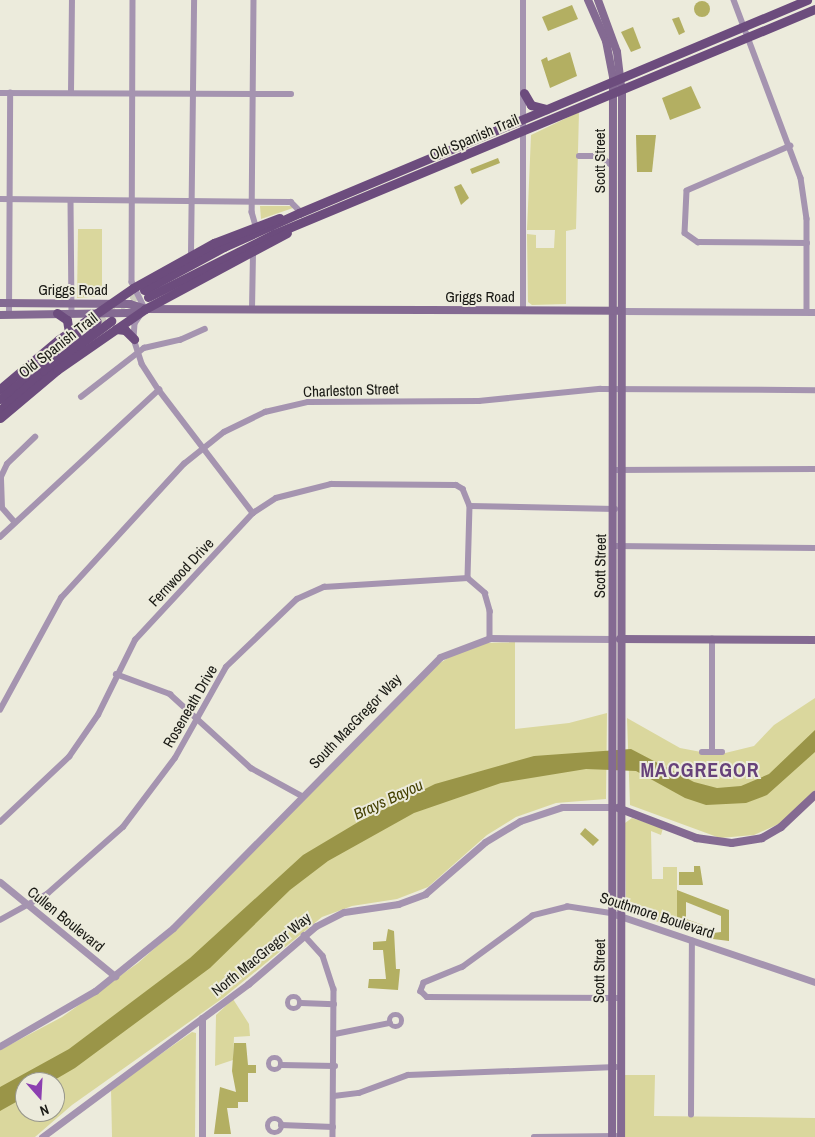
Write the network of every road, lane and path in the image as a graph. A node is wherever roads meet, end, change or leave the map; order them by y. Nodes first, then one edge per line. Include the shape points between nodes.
1 (72, 0) edge
2 (133, 0) edge
3 (194, 0) edge
4 (254, 0) edge
5 (523, 0) edge
6 (588, 0) edge
7 (598, 0) edge
8 (734, 0) edge
9 (807, 0) edge
10 (815, 9) edge
11 (744, 27) junction
12 (748, 37) junction
13 (676, 56) junction
14 (681, 65) junction
15 (617, 81) junction
16 (618, 92) junction
17 (0, 93) edge
18 (10, 93) junction
19 (71, 93) junction
20 (524, 93) junction
21 (132, 94) junction
22 (194, 94) junction
23 (253, 94) junction
24 (291, 94) dead end
25 (549, 109) junction
26 (524, 119) junction
27 (524, 130) junction
28 (791, 146) junction
29 (456, 147) junction
30 (579, 156) dead end
31 (460, 158) junction
32 (618, 166) junction
33 (386, 177) junction
34 (391, 187) junction
35 (0, 199) edge
36 (9, 200) junction
37 (71, 200) junction
38 (131, 201) junction
39 (192, 201) junction
40 (252, 201) junction
41 (300, 213) junction
42 (304, 223) junction
43 (256, 226) junction
44 (807, 243) junction
45 (253, 251) junction
46 (191, 254) junction
47 (133, 288) junction
48 (0, 303) edge
49 (9, 304) junction
50 (70, 304) junction
51 (108, 304) junction
52 (145, 309) junction
53 (252, 310) junction
54 (523, 311) junction
55 (612, 311) junction
56 (622, 311) junction
57 (811, 312) edge
58 (57, 313) junction
59 (72, 314) junction
60 (0, 315) edge
61 (9, 315) junction
62 (96, 317) junction
63 (113, 325) junction
64 (205, 329) dead end
65 (69, 332) junction
66 (134, 339) junction
67 (138, 351) junction
68 (0, 389) edge
69 (159, 390) junction
70 (613, 390) junction
71 (624, 390) junction
72 (815, 390) edge
73 (81, 398) dead end
74 (0, 399) edge
75 (0, 410) edge
76 (0, 418) edge
77 (35, 437) dead end
78 (202, 448) junction
79 (815, 469) edge
80 (614, 470) junction
81 (624, 470) junction
82 (470, 506) junction
83 (614, 509) junction
84 (253, 514) junction
85 (15, 523) junction
86 (0, 537) edge
87 (614, 546) junction
88 (624, 546) junction
89 (815, 548) edge
90 (468, 578) junction
91 (490, 638) junction
92 (613, 639) junction
93 (622, 639) junction
94 (712, 639) junction
95 (815, 640) edge
96 (116, 674) junction
97 (0, 710) edge
98 (197, 717) junction
99 (702, 752) dead end
100 (712, 752) junction
101 (722, 752) dead end
102 (618, 792) junction
103 (815, 795) edge
104 (302, 796) junction
105 (613, 808) junction
106 (622, 809) junction
107 (0, 822) edge
108 (0, 882) edge
109 (29, 906) junction
110 (614, 914) junction
111 (622, 916) junction
112 (0, 920) edge
113 (304, 934) junction
114 (692, 941) junction
115 (116, 976) junction
116 (815, 982) edge
117 (612, 998) junction
118 (621, 998) junction
119 (301, 1003) dead end
120 (334, 1004) junction
121 (202, 1018) junction
122 (390, 1023) dead end
123 (335, 1034) junction
124 (0, 1046) edge
125 (281, 1065) dead end
126 (334, 1066) junction
127 (617, 1067) junction
128 (334, 1096) junction
129 (691, 1115) dead end
130 (281, 1125) dead end
131 (333, 1127) junction
132 (616, 1136) edge
133 (42, 1137) edge
134 (202, 1137) edge
135 (333, 1137) edge
136 (534, 1137) edge

1 - 19 street
2 - 21 street
3 - 22 street
4 - 23 street
5 - 20 street
6 - 15 main road, Scott Street via 606,41
7 - 15 main road, Scott Street via 613,36
8 - 11 street
9 - 11 main road, Old Spanish Trail
10 - 12 main road, Old Spanish Trail
11 - 12 street
11 - 13 main road, Old Spanish Trail
12 - 14 main road, Old Spanish Trail
12 - 28 street
13 - 14 main road
13 - 15 main road, Old Spanish Trail
14 - 16 main road, Old Spanish Trail
15 - 16 main road, Scott Street
15 - 25 main road, Old Spanish Trail
16 - 27 main road, Old Spanish Trail
16 - 32 main road, Scott Street
17 - 18 street
18 - 19 street
18 - 36 street
19 - 21 street
20 - 25 main road via 535,107
20 - 26 street
21 - 22 street
21 - 38 street
22 - 23 street
22 - 39 street
23 - 24 street
23 - 40 street
25 - 26 main road, Old Spanish Trail
26 - 27 street
26 - 29 main road, Old Spanish Trail
27 - 31 main road, Old Spanish Trail
27 - 54 street
28 - 44 street via 806,202
28 - 44 street via 687,191 685,233 698,242
29 - 31 main road
29 - 33 main road, Old Spanish Trail
30 - 32 street via 600,156
31 - 34 main road, Old Spanish Trail
32 - 55 main road, Scott Street
32 - 56 main road, Scott Street
33 - 34 main road
33 - 41 main road, Old Spanish Trail
34 - 42 main road, Old Spanish Trail
35 - 36 street
36 - 37 street
36 - 49 street
37 - 38 street
37 - 50 street
38 - 39 street
38 - 47 street
39 - 40 street
39 - 46 street
40 - 41 street via 294,202
40 - 43 street
41 - 42 street
41 - 42 main road, Old Spanish Trail via 224,247 146,294 233,252
41 - 43 main road
42 - 45 main road
43 - 46 main road
44 - 57 street
45 - 52 main road
45 - 53 street
46 - 47 main road
47 - 51 main road
47 - 52 street
48 - 49 main road, Griggs Road
49 - 50 main road, Griggs Road
49 - 61 street
50 - 51 main road, Griggs Road
50 - 59 street
51 - 52 main road, Griggs Road
51 - 62 main road
52 - 53 main road, Griggs Road
52 - 62 main road, Griggs Road
52 - 63 main road
52 - 66 street via 135,324
53 - 54 main road, Griggs Road
54 - 55 main road, Griggs Road
55 - 56 main road, Griggs Road
55 - 70 main road, Scott Street
56 - 57 street, Griggs Road
56 - 71 main road, Scott Street
58 - 59 main road, Griggs Road
58 - 61 main road, Griggs Road
58 - 65 main road via 67,320
59 - 62 main road, Griggs Road
60 - 61 main road, Griggs Road
62 - 65 main road
62 - 74 main road, Old Spanish Trail
63 - 66 main road
63 - 75 main road, Old Spanish Trail via 44,371
63 - 76 main road
64 - 67 street
65 - 68 main road
66 - 67 street
67 - 69 street
67 - 73 street
69 - 78 street
69 - 85 street
70 - 71 street, Charleston Street
70 - 78 street, Charleston Street via 479,401 308,402 244,421
70 - 80 main road, Scott Street
71 - 72 street, Charleston Street
71 - 81 main road, Scott Street
77 - 85 street via 7,464 1,478 2,508
78 - 84 street
78 - 97 street, Charleston Street via 61,598
79 - 81 street
80 - 81 street
80 - 83 main road, Scott Street
81 - 88 main road, Scott Street
82 - 83 street
82 - 84 street, Fernwood Drive via 463,489 444,483 313,486 276,498
82 - 90 street
83 - 87 main road, Scott Street
84 - 96 street, Fernwood Drive via 135,640
85 - 86 street
87 - 88 street
87 - 92 main road, Scott Street
88 - 89 street
88 - 93 main road, Scott Street
90 - 91 street via 485,593 490,611
90 - 98 street, Roseneath Drive via 324,587 297,598 226,667
91 - 92 street, South MacGregor Way
91 - 104 street, South MacGregor Way via 458,647 427,667
92 - 93 main road, South MacGregor Way
92 - 102 main road, Scott Street via 612,723
93 - 94 main road, South MacGregor Way
93 - 102 main road, Scott Street
94 - 95 main road, South MacGregor Way
94 - 100 street
96 - 98 street via 159,688
96 - 107 street, Fernwood Drive via 98,715 70,757
98 - 104 street via 262,776
98 - 109 street, Roseneath Drive via 176,758 139,809 71,875
99 - 100 street
100 - 101 street
102 - 105 main road, Scott Street
102 - 106 main road, Scott Street
103 - 106 main road, North MacGregor Way via 781,827 762,838 732,843 696,838
104 - 115 street, South MacGregor Way via 173,928
105 - 106 main road, North MacGregor Way
105 - 110 main road, Scott Street
105 - 113 street, North MacGregor Way via 562,807 520,820 485,842 425,894 398,904 344,912
106 - 111 main road, Scott Street
108 - 109 street, Cullen Boulevard
109 - 112 street, Roseneath Drive
109 - 115 street, Cullen Boulevard
110 - 111 street, Southmore Boulevard
110 - 117 main road, Scott Street
110 - 117 street, Southmore Boulevard via 568,907 533,916 463,967 424,983 421,990 427,997
111 - 114 street, Southmore Boulevard
111 - 118 main road, Scott Street
113 - 120 street via 330,972
113 - 121 street, North MacGregor Way
114 - 116 street, Southmore Boulevard
114 - 129 street
115 - 124 street, South MacGregor Way via 57,1015
117 - 118 street
117 - 127 main road, Scott Street
118 - 127 main road, Scott Street
119 - 120 street
120 - 123 street
121 - 133 street, North MacGregor Way
121 - 134 street
122 - 123 street
123 - 126 street
125 - 126 street
126 - 128 street
127 - 128 street via 408,1075 359,1093
127 - 132 main road, Scott Street
128 - 131 street
130 - 131 street
131 - 135 street
132 - 136 street

